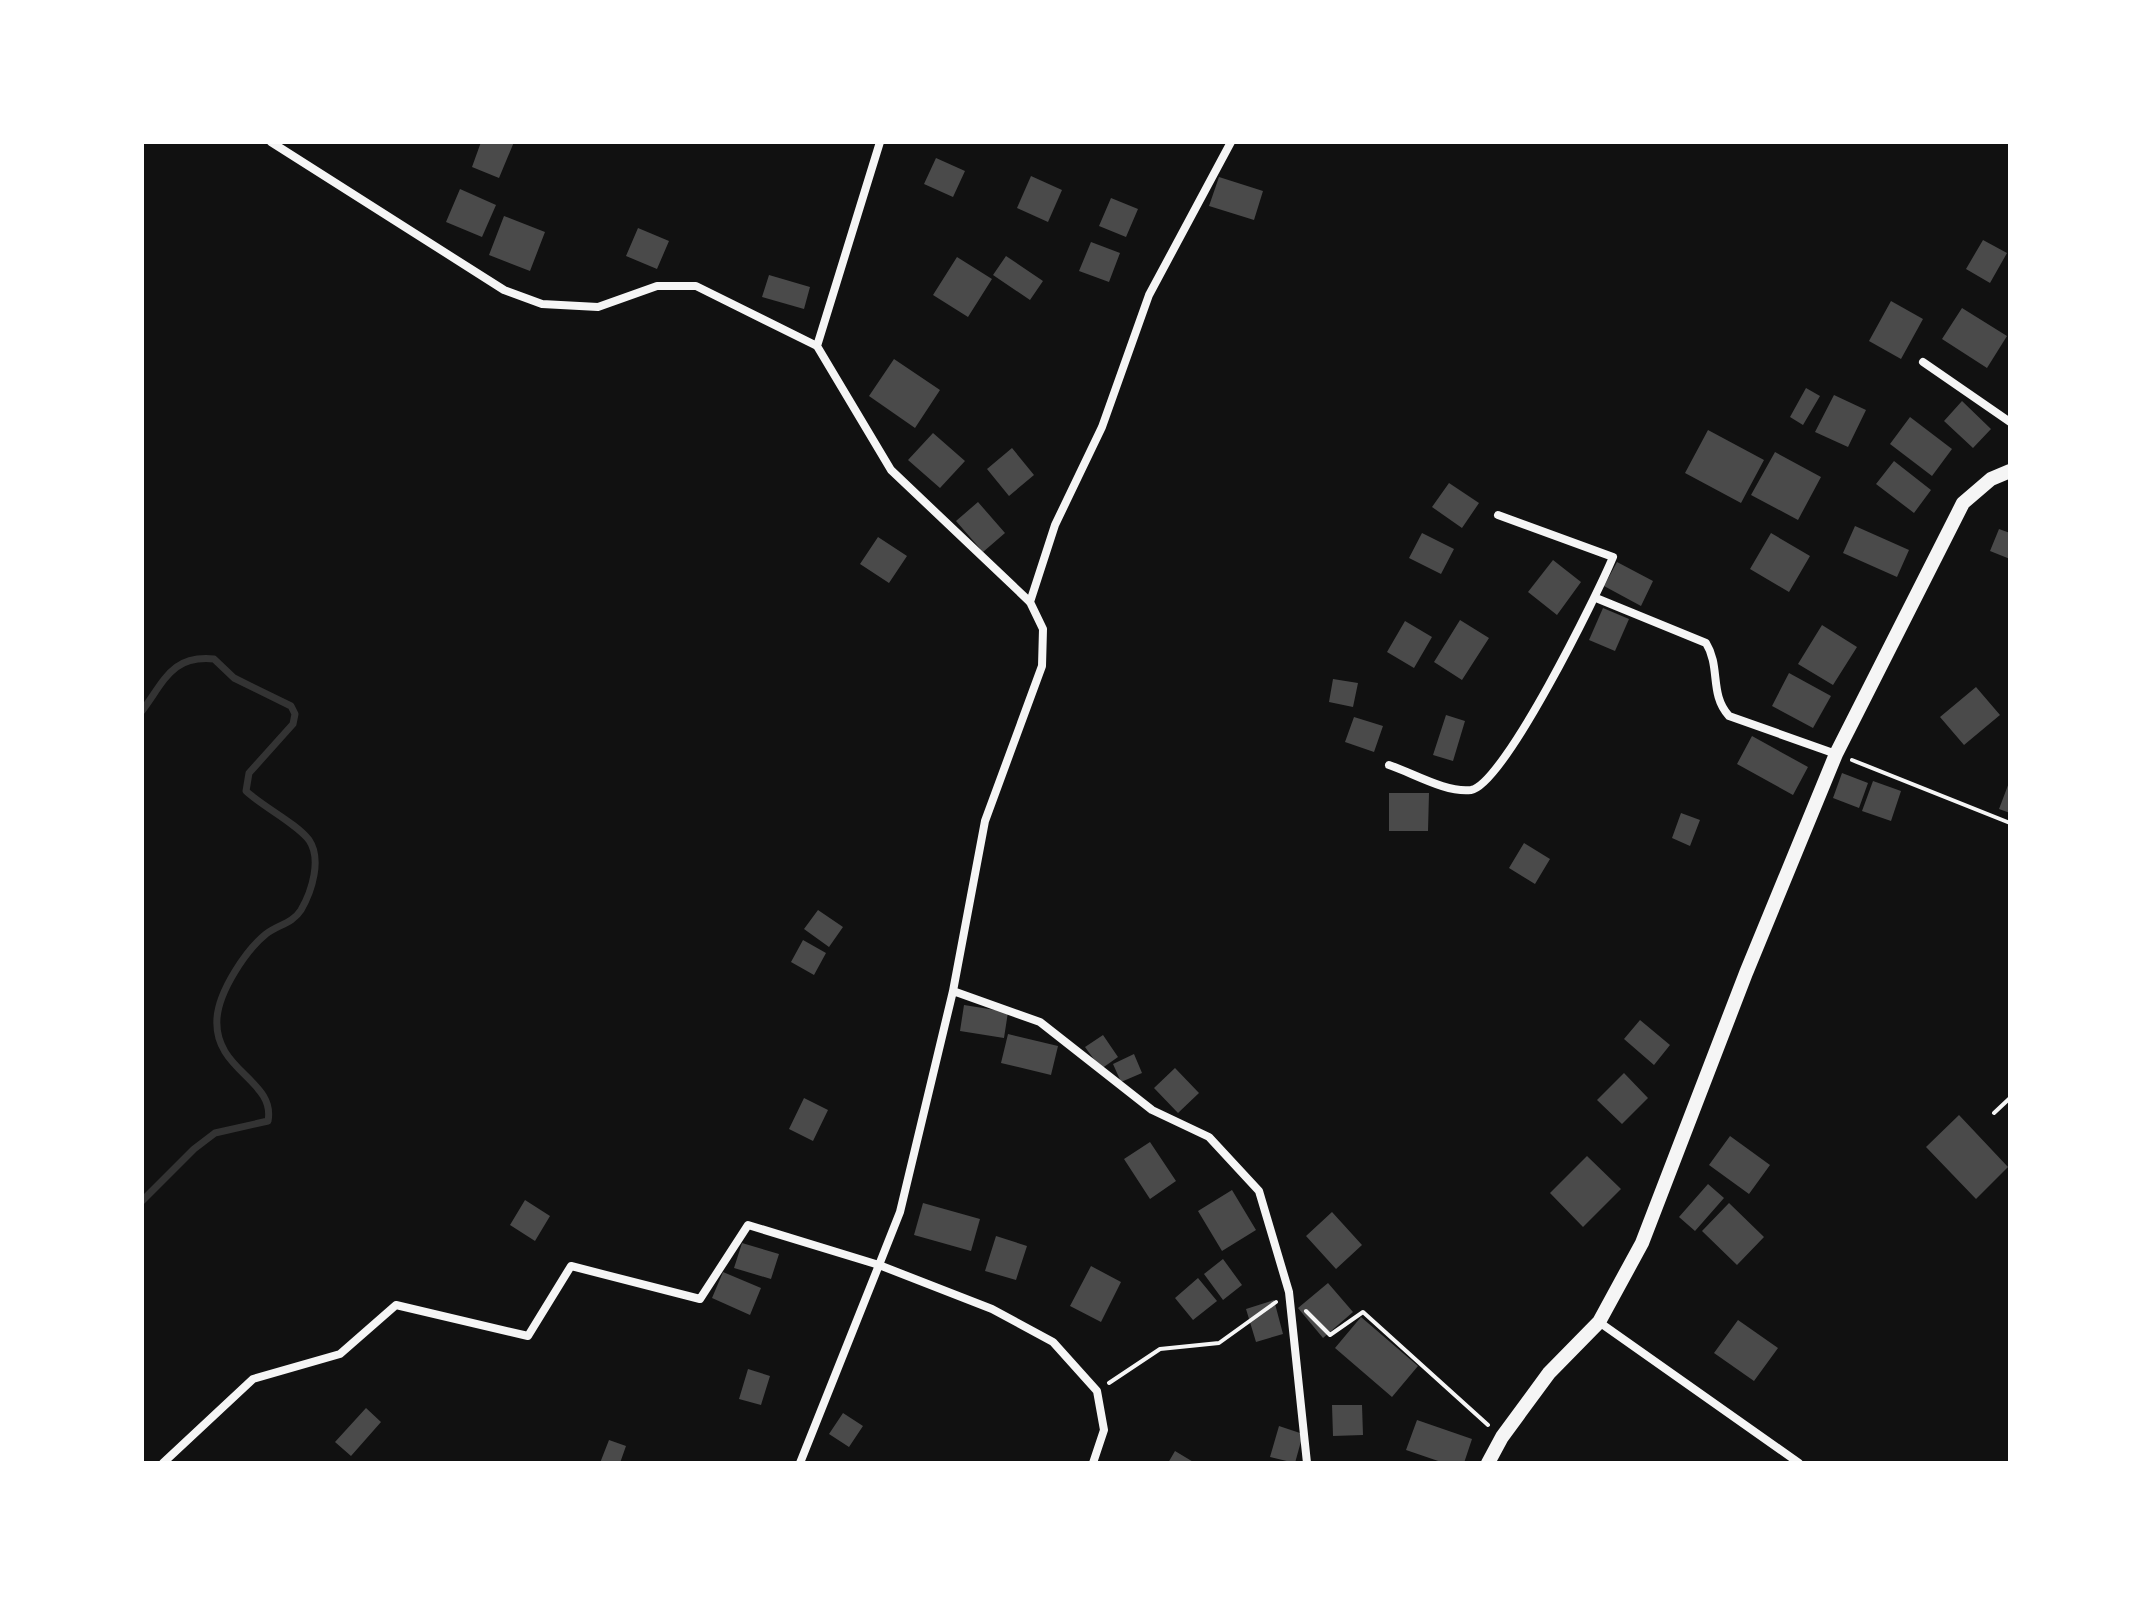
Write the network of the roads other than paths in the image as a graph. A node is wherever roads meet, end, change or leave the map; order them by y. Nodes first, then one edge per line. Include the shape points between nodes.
1 (271, 142) edge
2 (880, 142) edge
3 (1231, 142) edge
4 (817, 346) junction
5 (1923, 362) dead end
6 (2010, 422) edge
7 (2010, 471) edge
8 (1498, 515) dead end
9 (1596, 598) junction
10 (1030, 602) junction
11 (1836, 754) junction
12 (1389, 765) dead end
13 (953, 991) junction
14 (879, 1265) junction
15 (1599, 1322) junction
16 (163, 1463) edge
17 (800, 1463) edge
18 (1093, 1463) edge
19 (1307, 1463) edge
20 (1488, 1463) edge
21 (1799, 1463) edge

1 - 4 street via 504,290 542,304 598,307 657,286 696,286
2 - 4 street
3 - 10 street via 1149,295 1102,427 1055,525
4 - 10 street via 891,470
5 - 6 street
7 - 11 street via 1991,479 1963,503
8 - 9 street via 1613,557
9 - 11 street via 1706,643 1712,653 1717,703 1729,716
9 - 12 street via 1524,727 1479,787 1447,786
10 - 13 street via 1043,629 1042,666 985,821
11 - 15 street via 1642,1243
13 - 14 street via 900,1212
13 - 19 street via 1040,1022 1152,1110 1209,1137 1259,1191 1289,1292
14 - 16 street via 748,1225 700,1299 571,1266 528,1336 396,1305 340,1354 253,1379
14 - 17 street
14 - 18 street via 992,1309 1053,1342 1097,1391 1104,1430
15 - 20 street via 1549,1373
15 - 21 street

